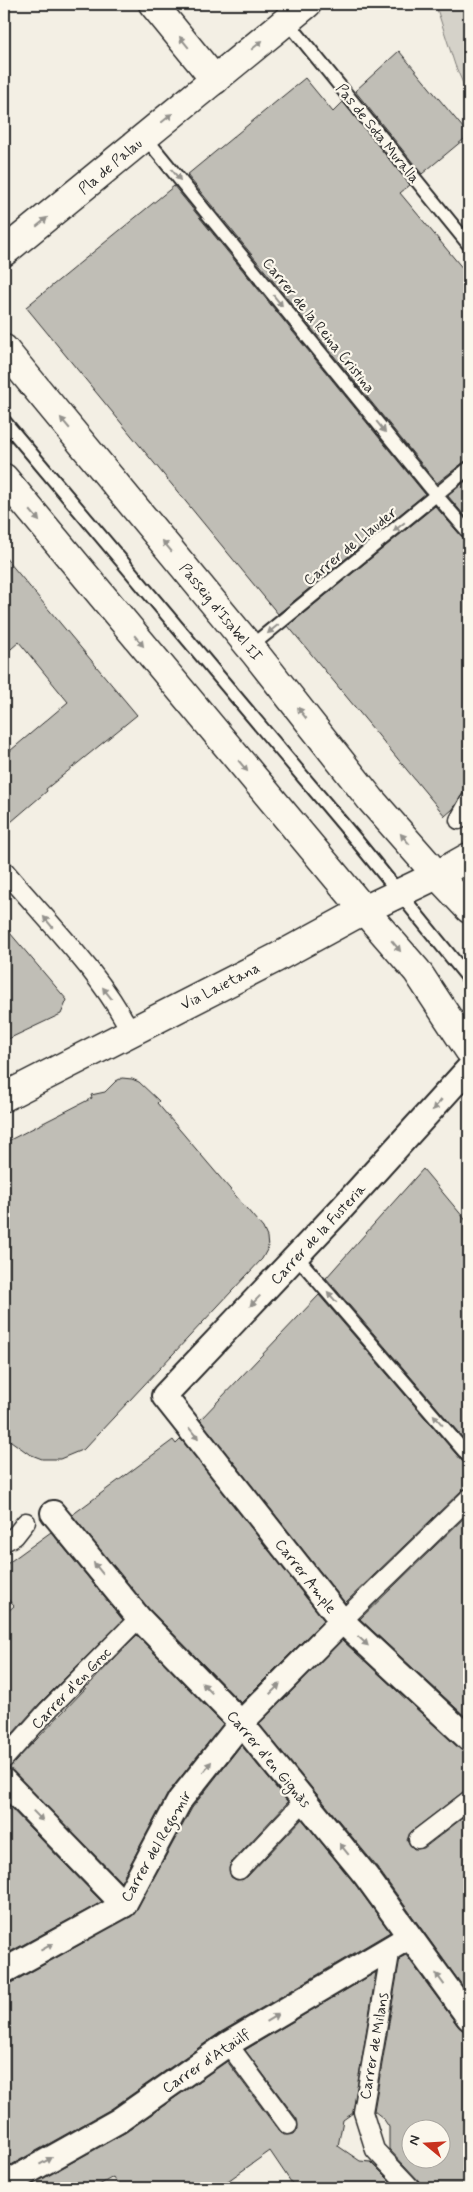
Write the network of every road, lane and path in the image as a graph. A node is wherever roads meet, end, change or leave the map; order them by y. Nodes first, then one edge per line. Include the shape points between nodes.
1 (154, 4) edge
2 (307, 4) edge
3 (286, 21) junction
4 (215, 80) junction
5 (145, 137) junction
6 (467, 242) edge
7 (4, 252) edge
8 (4, 349) edge
9 (4, 421) edge
10 (469, 468) edge
11 (4, 478) edge
12 (437, 496) junction
13 (469, 533) edge
14 (250, 647) junction
15 (469, 802) edge
16 (459, 820) dead end
17 (469, 857) edge
18 (4, 870) edge
19 (437, 876) junction
20 (401, 894) junction
21 (469, 909) edge
22 (364, 910) junction
23 (469, 979) edge
24 (130, 1031) junction
25 (469, 1050) edge
26 (469, 1068) edge
27 (4, 1098) edge
28 (297, 1257) junction
29 (164, 1396) joint
30 (469, 1457) edge
31 (469, 1498) edge
32 (53, 1513) dead end
33 (26, 1522) dead end
34 (4, 1542) edge
35 (139, 1618) junction
36 (342, 1621) junction
37 (241, 1723) junction
38 (469, 1739) edge
39 (4, 1759) edge
40 (4, 1781) edge
41 (304, 1800) junction
42 (469, 1800) edge
43 (418, 1840) dead end
44 (239, 1870) dead end
45 (124, 1905) junction
46 (400, 1942) junction
47 (4, 1971) edge
48 (469, 2018) edge
49 (228, 2044) junction
50 (288, 2125) dead end
51 (4, 2185) edge
52 (411, 2188) edge

4 -> 1 street
2 - 3 street, Pla de Palau
4 -> 3 street, Pla de Palau
3 - 6 lane, Pas de Sota Muralla
5 -> 4 street, Pla de Palau
7 -> 5 street, Pla de Palau
5 -> 12 lane, Carrer de la Reina Cristina
14 -> 8 street, Passeig d'Isabel II
9 - 20 lane
10 - 12 lane, Carrer de Llauder
11 -> 22 street
12 - 13 lane, Carrer de la Reina Cristina
12 -> 14 lane, Carrer de Llauder
19 -> 14 street, Passeig d'Isabel II via 371,800
15 - 16 street
17 - 19 street, Via Laietana
24 -> 18 street via 118,1007 87,967
19 - 20 street, Via Laietana
19 - 21 street, Passeig d'Isabel II
20 - 22 street, Via Laietana
20 - 23 lane
22 - 24 street, Via Laietana
22 -> 25 street via 417,971
24 - 27 street, Via Laietana
26 -> 28 street, Carrer de la Fusteria
28 -> 29 street, Carrer de la Fusteria
30 -> 28 lane
29 -> 36 street, Carrer Ample
31 - 36 street
35 -> 32 street, Carrer d'en Gignàs
33 - 34 street via 15,1536
37 -> 35 street, Carrer d'en Gignàs
35 - 39 street, Carrer d'en Groc
37 -> 36 street, Carrer del Regomir
36 -> 38 street, Carrer Ample
37 - 41 street, Carrer d'en Gignàs
45 -> 37 street, Carrer del Regomir via 180,1800
40 -> 45 street
41 - 44 street
46 -> 41 street, Carrer d'en Gignàs via 366,1876
42 - 43 street
47 -> 45 street, Carrer del Regomir
48 -> 46 street, Carrer d'en Gignàs
49 -> 46 street, Carrer d'Ataülf
46 - 52 street, Carrer de Milans via 363,2112 375,2150
49 - 50 street
51 -> 49 street, Carrer d'Ataülf via 118,2121

